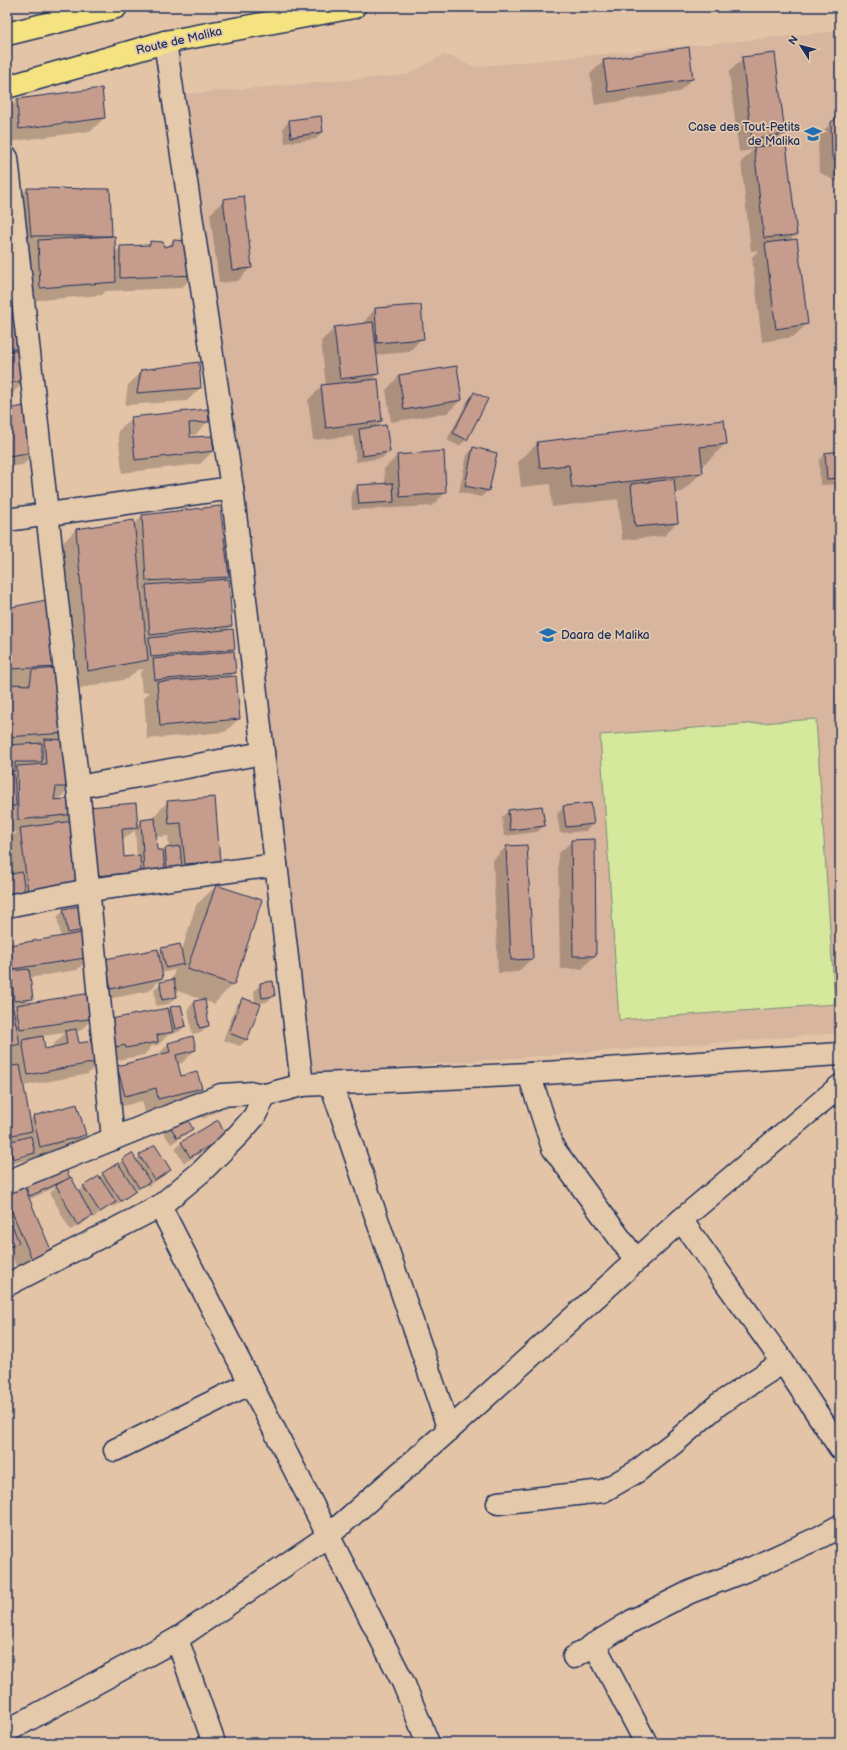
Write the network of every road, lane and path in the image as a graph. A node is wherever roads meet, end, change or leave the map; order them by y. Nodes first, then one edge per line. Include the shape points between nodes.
1 (116, 7) edge
2 (354, 7) edge
3 (7, 34) edge
4 (165, 42) junction
5 (7, 87) edge
6 (7, 158) edge
7 (232, 488) junction
8 (46, 515) junction
9 (7, 520) edge
10 (263, 754) junction
11 (78, 787) junction
12 (276, 865) junction
13 (89, 890) junction
14 (7, 906) edge
15 (840, 1054) edge
16 (529, 1074) junction
17 (331, 1084) junction
18 (302, 1085) junction
19 (840, 1086) edge
20 (265, 1095) junction
21 (113, 1139) junction
22 (7, 1182) edge
23 (160, 1206) junction
24 (681, 1220) junction
25 (636, 1260) junction
26 (7, 1285) edge
27 (783, 1362) junction
28 (251, 1383) junction
29 (449, 1430) junction
30 (840, 1448) edge
31 (115, 1450) dead end
32 (498, 1503) dead end
33 (840, 1526) edge
34 (328, 1536) junction
35 (178, 1639) junction
36 (594, 1644) junction
37 (574, 1656) dead end
38 (7, 1732) edge
39 (10, 1743) edge
40 (214, 1743) edge
41 (428, 1743) edge
42 (646, 1743) edge

1 - 3 main road
2 - 4 main road, Route de Malika
4 - 5 main road, Route de Malika
4 - 7 street
6 - 8 street
7 - 8 street
7 - 10 street
8 - 9 street
8 - 11 street
10 - 11 street
10 - 12 street
11 - 13 street
12 - 13 street
12 - 18 street
13 - 14 street
13 - 21 street
15 - 16 street
16 - 17 street
16 - 25 street via 554,1148
17 - 18 street
17 - 29 street
18 - 20 street
19 - 24 street
20 - 21 street via 221,1095
20 - 23 street via 254,1117 239,1134 202,1171
21 - 22 street
23 - 26 street
23 - 28 street
24 - 25 street
24 - 27 street
25 - 29 street
27 - 30 street
27 - 32 street via 719,1404 636,1472 603,1491
28 - 31 street
28 - 34 street
29 - 34 street
33 - 36 street via 820,1537 690,1592 632,1621
34 - 35 street
34 - 41 street via 403,1682
35 - 38 street
35 - 40 street
36 - 37 street
36 - 42 street
38 - 39 street

